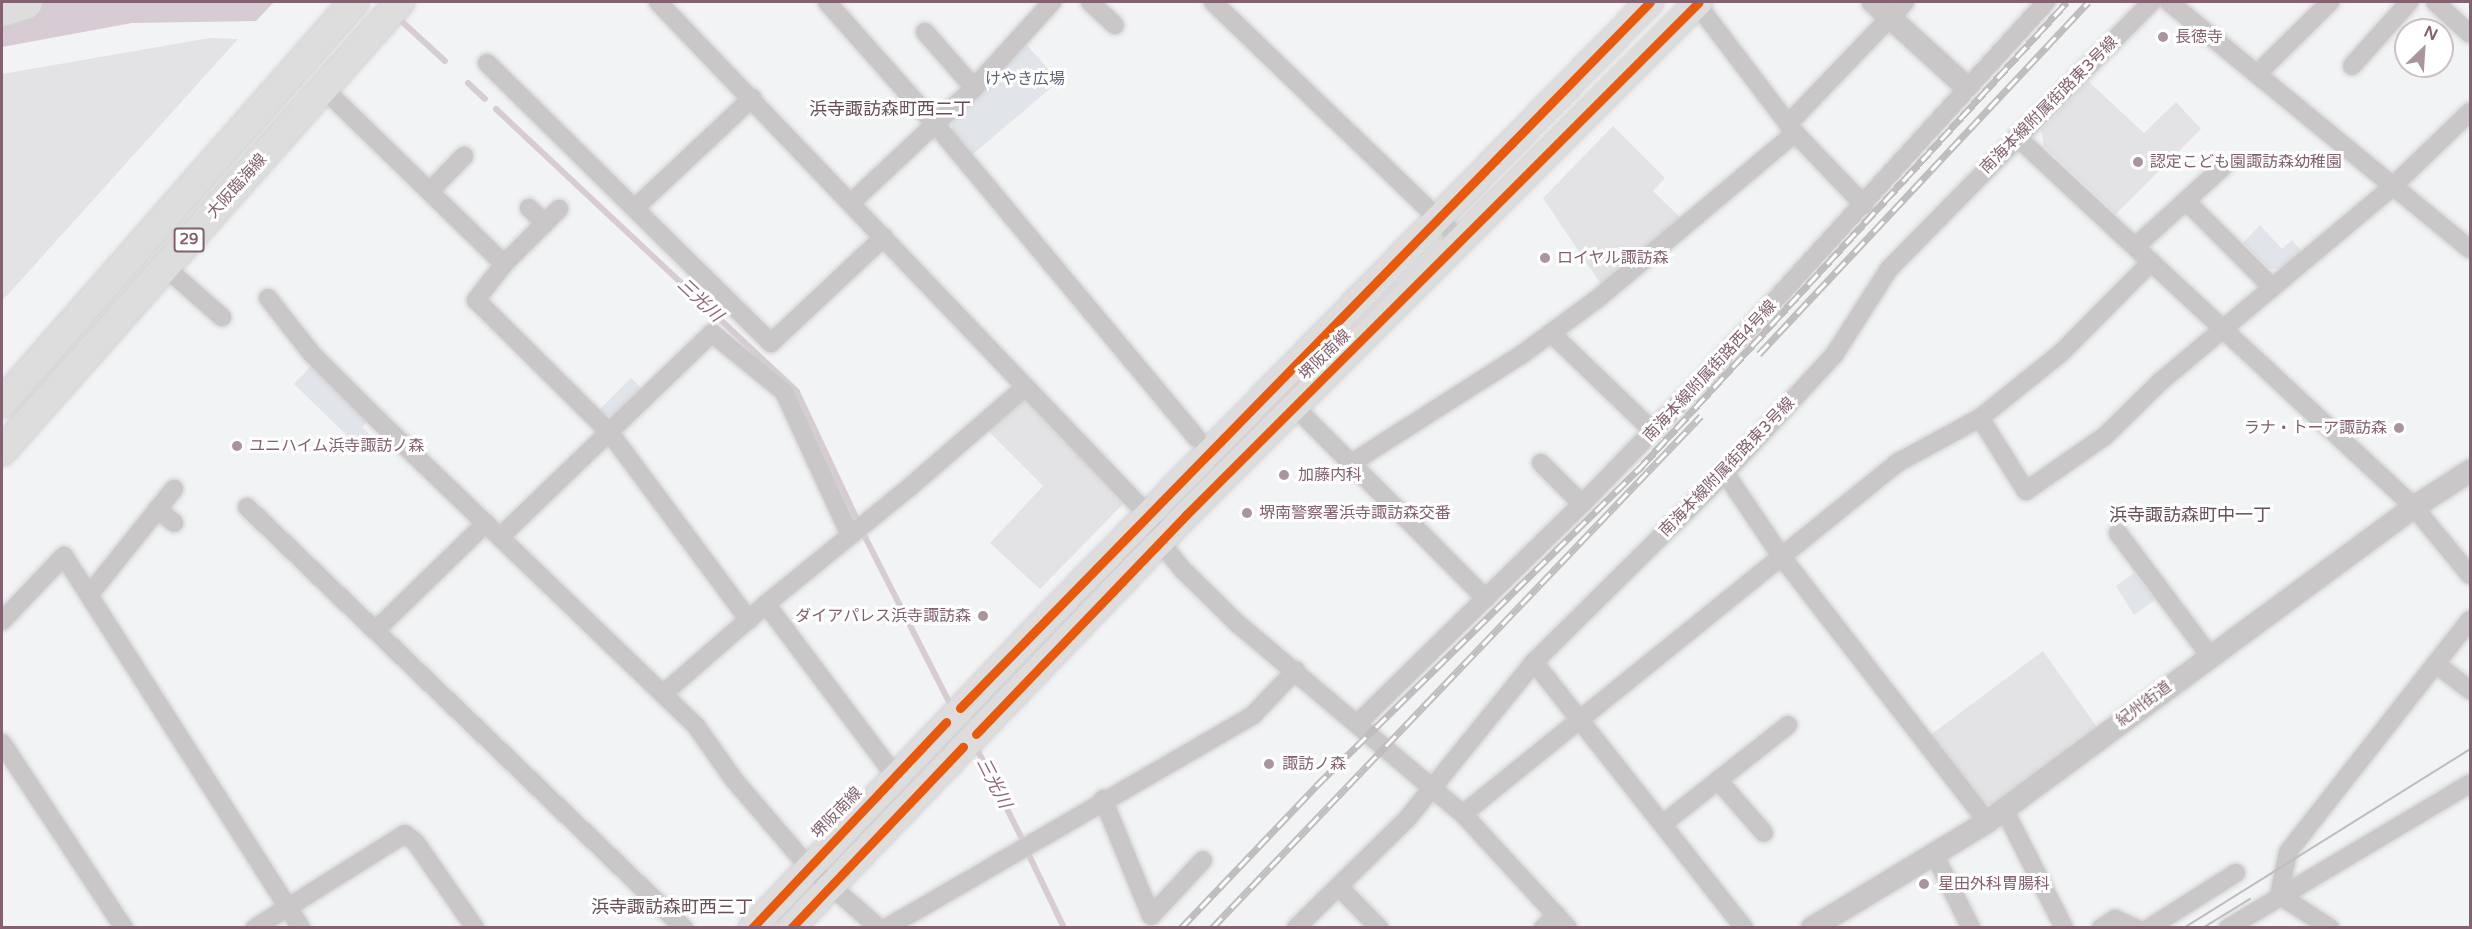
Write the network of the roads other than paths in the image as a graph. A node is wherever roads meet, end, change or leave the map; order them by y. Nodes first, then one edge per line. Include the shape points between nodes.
1 (24, 2) edge
2 (400, 2) edge
3 (658, 2) edge
4 (827, 2) edge
5 (1052, 2) edge
6 (1090, 2) edge
7 (1213, 2) edge
8 (1650, 2) edge
9 (1698, 2) edge
10 (1873, 2) edge
11 (2046, 2) edge
12 (2151, 2) edge
13 (2169, 2) edge
14 (2330, 2) edge
15 (2409, 2) edge
16 (352, 3) edge
17 (2441, 3) edge
18 (2, 9) edge
19 (1898, 10) edge
20 (1115, 25) dead end
21 (925, 32) dead end
22 (2470, 34) edge
23 (487, 63) dead end
24 (2352, 66) dead end
25 (2257, 74) junction
26 (1965, 87) junction
27 (323, 88) junction
28 (974, 88) junction
29 (752, 98) junction
30 (2470, 112) edge
31 (935, 124) junction
32 (1792, 129) junction
33 (2017, 137) junction
34 (464, 156) dead end
35 (2223, 167) dead end
36 (2393, 186) junction
37 (430, 191) junction
38 (2186, 201) junction
39 (852, 202) junction
40 (1864, 205) junction
41 (529, 208) dead end
42 (635, 208) junction
43 (559, 209) dead end
44 (1436, 219) junction
45 (545, 223) junction
46 (884, 237) junction
47 (1462, 242) junction
48 (2134, 247) junction
49 (2470, 249) edge
50 (2151, 262) junction
51 (504, 264) junction
52 (165, 267) junction
53 (2272, 287) junction
54 (268, 298) dead end
55 (222, 316) dead end
56 (2222, 329) junction
57 (1551, 333) junction
58 (1024, 388) junction
59 (2, 403) edge
60 (1294, 406) junction
61 (1980, 418) junction
62 (1653, 431) junction
63 (610, 433) junction
64 (1197, 438) dead end
65 (2, 451) edge
66 (1353, 462) junction
67 (1541, 463) dead end
68 (2470, 471) edge
69 (1725, 473) junction
70 (174, 489) dead end
71 (1582, 504) junction
72 (247, 507) dead end
73 (2414, 507) junction
74 (157, 509) junction
75 (1148, 515) junction
76 (174, 523) dead end
77 (486, 523) junction
78 (2118, 534) dead end
79 (851, 535) junction
80 (500, 537) junction
81 (1161, 543) junction
82 (1781, 556) junction
83 (2470, 575) edge
84 (89, 595) junction
85 (1486, 599) junction
86 (766, 604) junction
87 (749, 620) junction
88 (2470, 620) edge
89 (2, 621) edge
90 (377, 629) junction
91 (2210, 656) junction
92 (1534, 662) junction
93 (2436, 664) junction
94 (1296, 670) junction
95 (2470, 690) edge
96 (663, 694) junction
97 (1581, 720) junction
98 (1358, 724) junction
99 (1788, 725) dead end
100 (2, 743) edge
101 (895, 776) junction
102 (1718, 780) junction
103 (2470, 784) edge
104 (1433, 788) junction
105 (1103, 799) junction
106 (1463, 814) junction
107 (1996, 816) junction
108 (1664, 823) junction
109 (1764, 833) dead end
110 (1934, 854) junction
111 (1203, 860) dead end
112 (807, 865) junction
113 (2236, 873) dead end
114 (830, 887) junction
115 (1340, 888) junction
116 (2279, 895) junction
117 (288, 907) junction
118 (1563, 921) edge
119 (124, 927) edge
120 (255, 927) edge
121 (301, 927) edge
122 (475, 927) edge
123 (684, 927) edge
124 (752, 927) edge
125 (791, 927) edge
126 (879, 927) edge
127 (886, 927) edge
128 (1296, 927) edge
129 (1379, 927) edge
130 (1543, 927) edge
131 (1744, 927) edge
132 (1812, 927) edge
133 (1971, 927) edge
134 (2064, 927) edge
135 (2101, 927) edge
136 (2135, 927) edge
137 (2149, 927) edge
138 (2228, 927) edge
139 (2330, 927) edge

1 - 18 highway
2 - 27 main road, 大阪臨海線 / 29
3 - 29 street
4 - 31 street
5 - 28 street
6 - 20 street
7 - 44 street
8 - 44 main road, 堺阪南線
9 - 32 street
9 - 47 main road, 堺阪南線
10 - 19 street
11 - 26 street, 南海本線附属街路西4号線
12 - 33 street, 南海本線附属街路東3号線
13 - 25 street
14 - 25 street
15 - 24 street
16 - 59 main road, 大阪臨海線 / 29
17 - 22 street
19 - 26 street
19 - 32 street
21 - 28 street
23 - 42 street
25 - 36 street
26 - 40 street, 南海本線附属街路西4号線
27 - 37 street
27 - 52 main road, 大阪臨海線 / 29
28 - 31 street
29 - 39 street
29 - 42 street
30 - 36 street
31 - 39 street
31 - 64 street
32 - 40 street
32 - 57 street via 1596,300
33 - 48 street
33 - 69 street, 南海本線附属街路東3号線 via 1889,269 1834,355
34 - 37 street
35 - 38 street
36 - 49 street
36 - 53 street
37 - 51 street
38 - 48 street
38 - 53 street
39 - 46 street
40 - 62 street, 南海本線附属街路西4号線
41 - 45 street
42 - 46 street via 771,343
43 - 45 street
44 - 47 street
44 - 75 main road, 堺阪南線
45 - 51 street
46 - 58 street
47 - 60 main road, 堺阪南線
48 - 50 street
50 - 56 street
50 - 61 street via 2062,351
51 - 63 street via 476,300
52 - 55 street
52 - 65 main road, 大阪臨海線 / 29
53 - 56 street
54 - 77 street via 312,354
56 - 61 street via 2105,436 2026,491
56 - 73 street
57 - 62 street
57 - 66 street
58 - 75 street
58 - 79 street
60 - 66 street
60 - 81 main road, 堺阪南線
61 - 82 street via 1897,463
62 - 71 street, 南海本線附属街路西4号線
63 - 79 street via 712,333 784,392
63 - 80 street
63 - 87 street
66 - 85 street
67 - 71 street
68 - 73 street, 紀州街道
69 - 82 street
69 - 92 street, 南海本線附属街路東3号線
70 - 74 street
71 - 85 street, 南海本線附属街路西4号線
72 - 90 street
73 - 83 street
73 - 91 street, 紀州街道
74 - 76 street
74 - 84 street
75 - 81 street
75 - 101 main road, 堺阪南線
77 - 80 street
77 - 90 street
78 - 91 street
79 - 86 street
80 - 96 street
81 - 94 street via 1238,624
81 - 114 main road, 堺阪南線
82 - 97 street
82 - 107 street
84 - 89 street via 64,556
84 - 117 street
85 - 98 street, 南海本線附属街路西4号線
86 - 87 street
86 - 101 street
87 - 96 street
88 - 93 street
90 - 123 street
91 - 107 street, 紀州街道
92 - 97 street
92 - 104 street, 南海本線附属街路東3号線
93 - 95 street
93 - 116 street via 2288,852
94 - 98 street
94 - 105 street via 1252,715
96 - 112 street via 696,726 735,781
97 - 106 street
97 - 108 street
98 - 104 street
99 - 102 street
100 - 119 street
101 - 112 main road, 堺阪南線
102 - 108 street
102 - 109 street
103 - 116 street
104 - 106 street
104 - 115 street, 南海本線附属街路東3号線
105 - 111 street via 1151,916
105 - 127 street
106 - 118 street
107 - 110 street, 紀州街道
107 - 134 street
108 - 131 street
110 - 132 street, 紀州街道
110 - 133 street
112 - 114 street
112 - 124 main road, 堺阪南線
113 - 137 street
114 - 125 main road, 堺阪南線
114 - 126 street
115 - 128 street, 南海本線附属街路東3号線
115 - 129 street
116 - 138 street
116 - 139 street
117 - 120 street
117 - 121 street
117 - 122 street via 405,834 416,843
118 - 130 street
135 - 136 street via 2115,919

